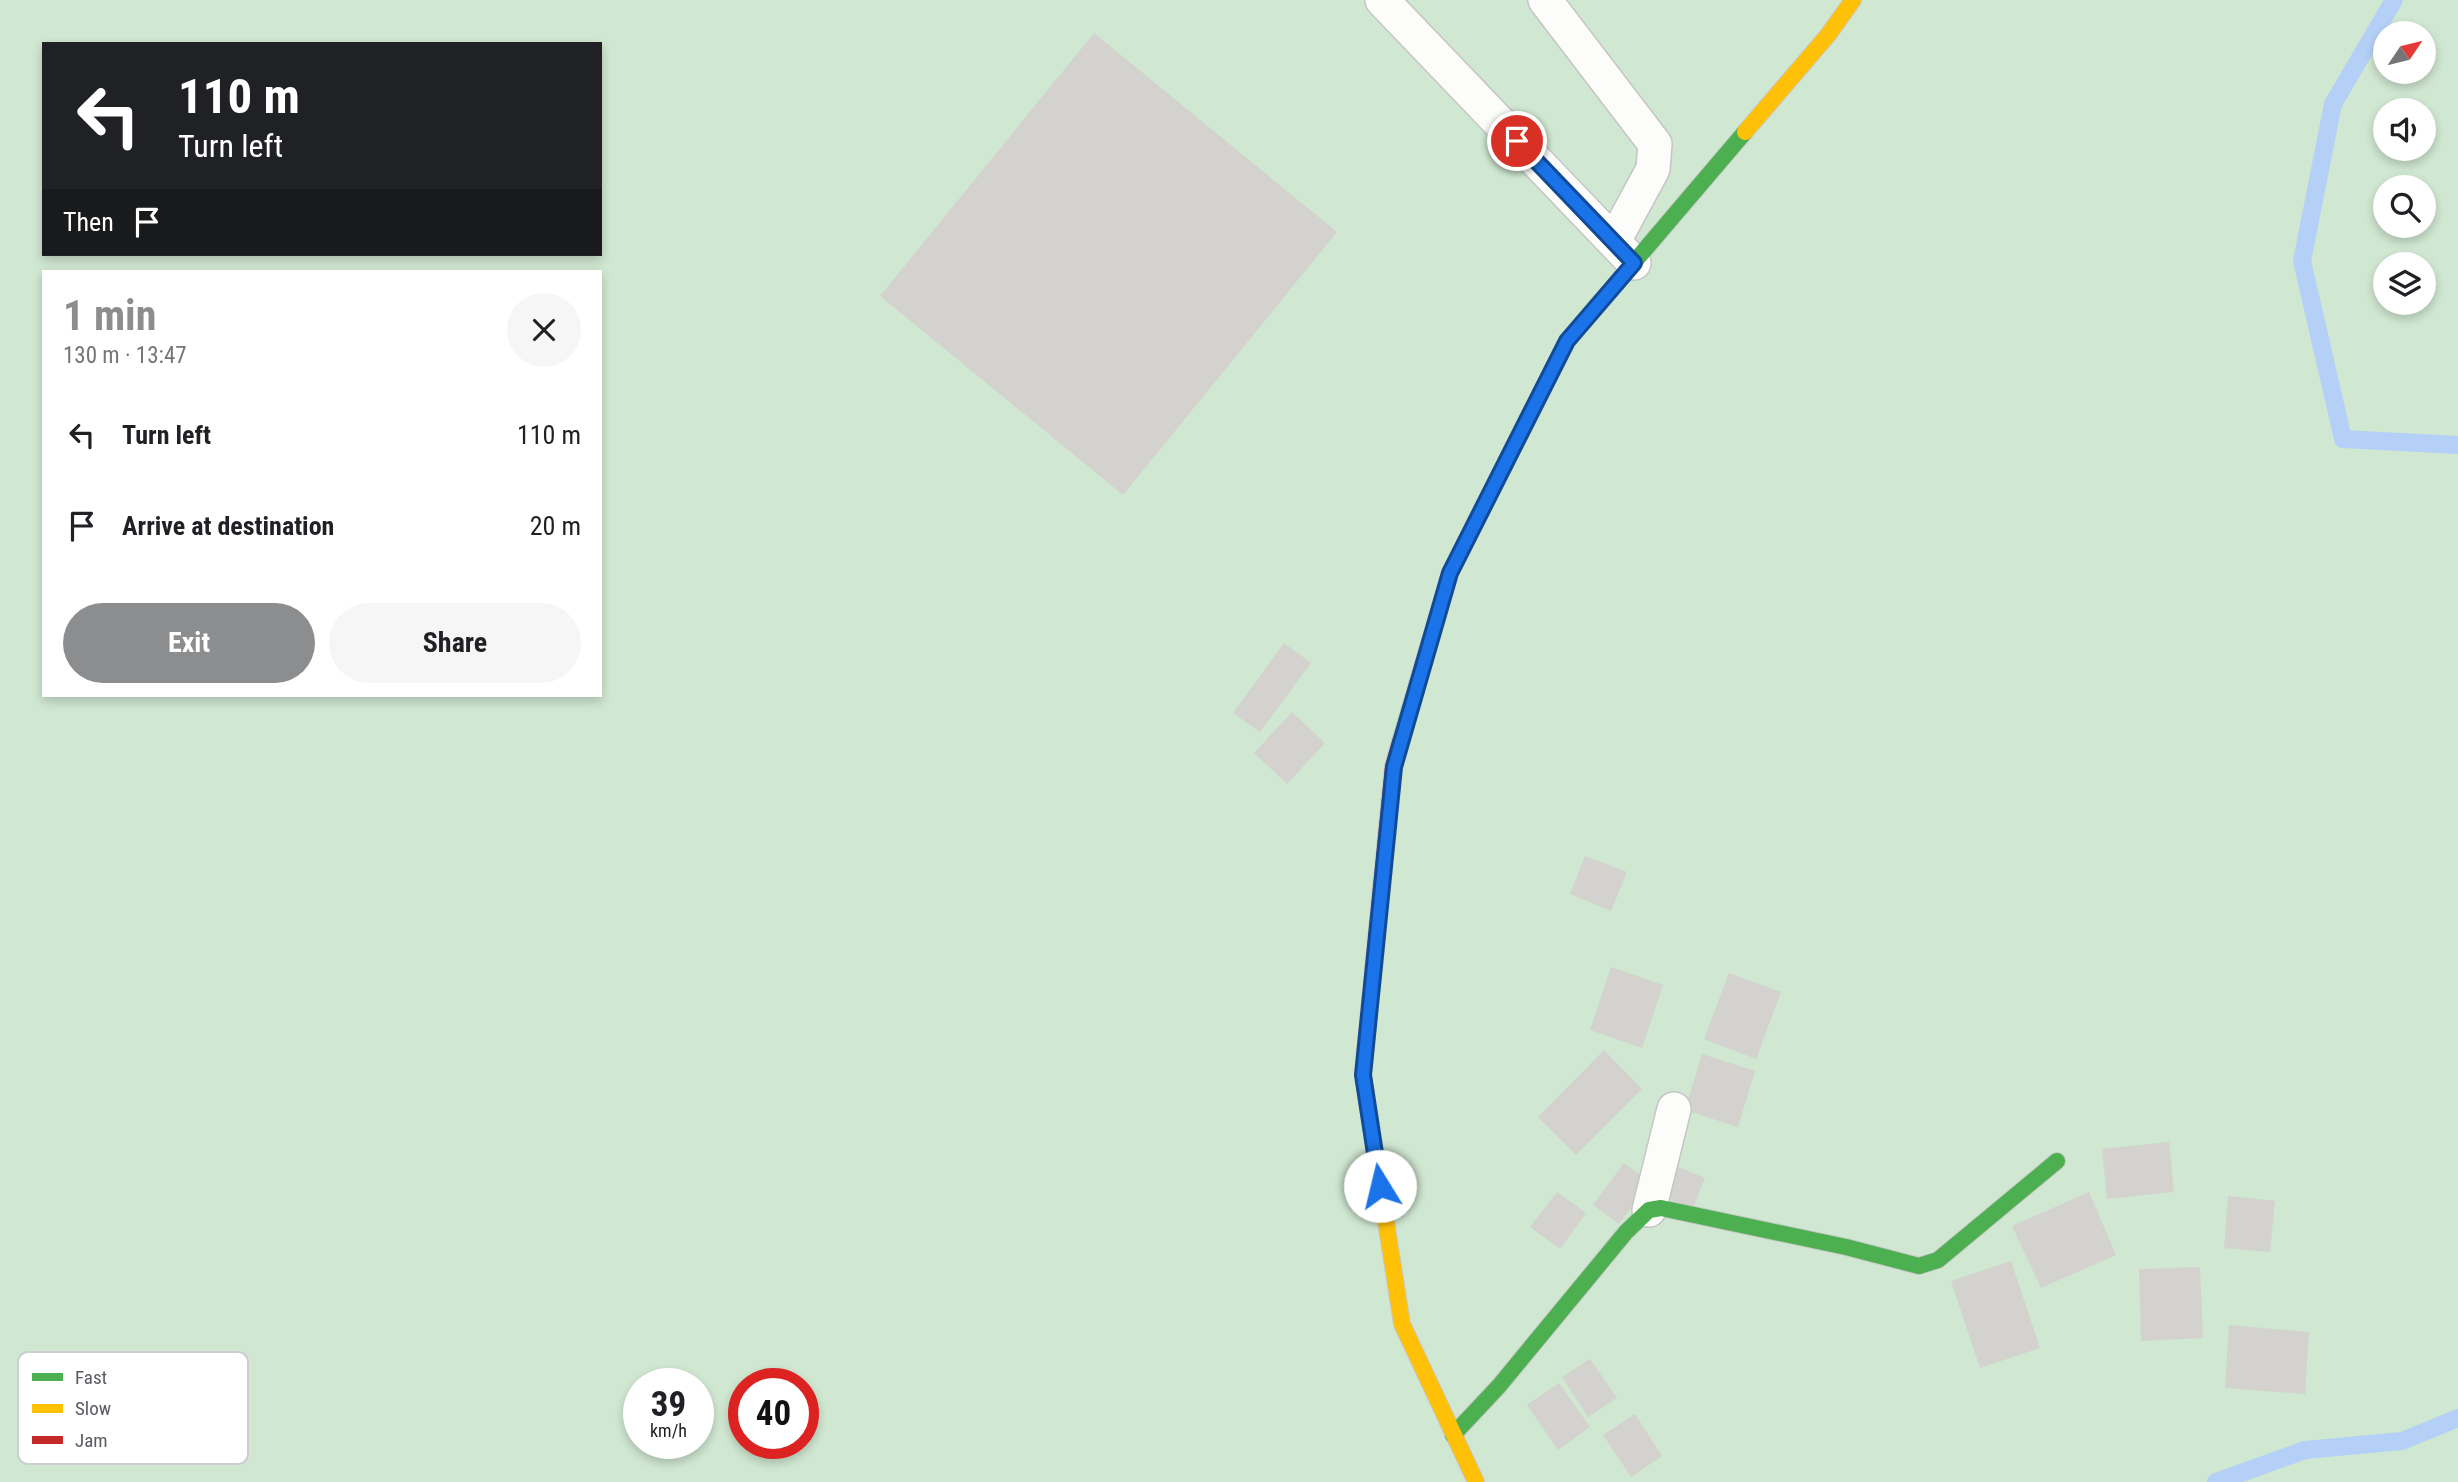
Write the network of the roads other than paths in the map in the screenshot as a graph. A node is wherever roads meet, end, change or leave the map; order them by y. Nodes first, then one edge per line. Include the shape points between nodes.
1 (1382, 0) edge
2 (1545, 0) edge
3 (1853, 0) edge
4 (1624, 252) junction
5 (1674, 1109) dead end
6 (2057, 1161) dead end
7 (1649, 1210) junction
8 (1453, 1435) junction
9 (1476, 1482) edge

1 - 4 lane
2 - 4 lane via 1656,144 1653,169
3 - 4 street via 1828,35
4 - 8 street via 1567,341 1450,573 1394,767 1363,1075 1402,1324
5 - 7 lane
6 - 7 street via 1938,1260 1919,1266 1820,1241
7 - 8 street
8 - 9 street

